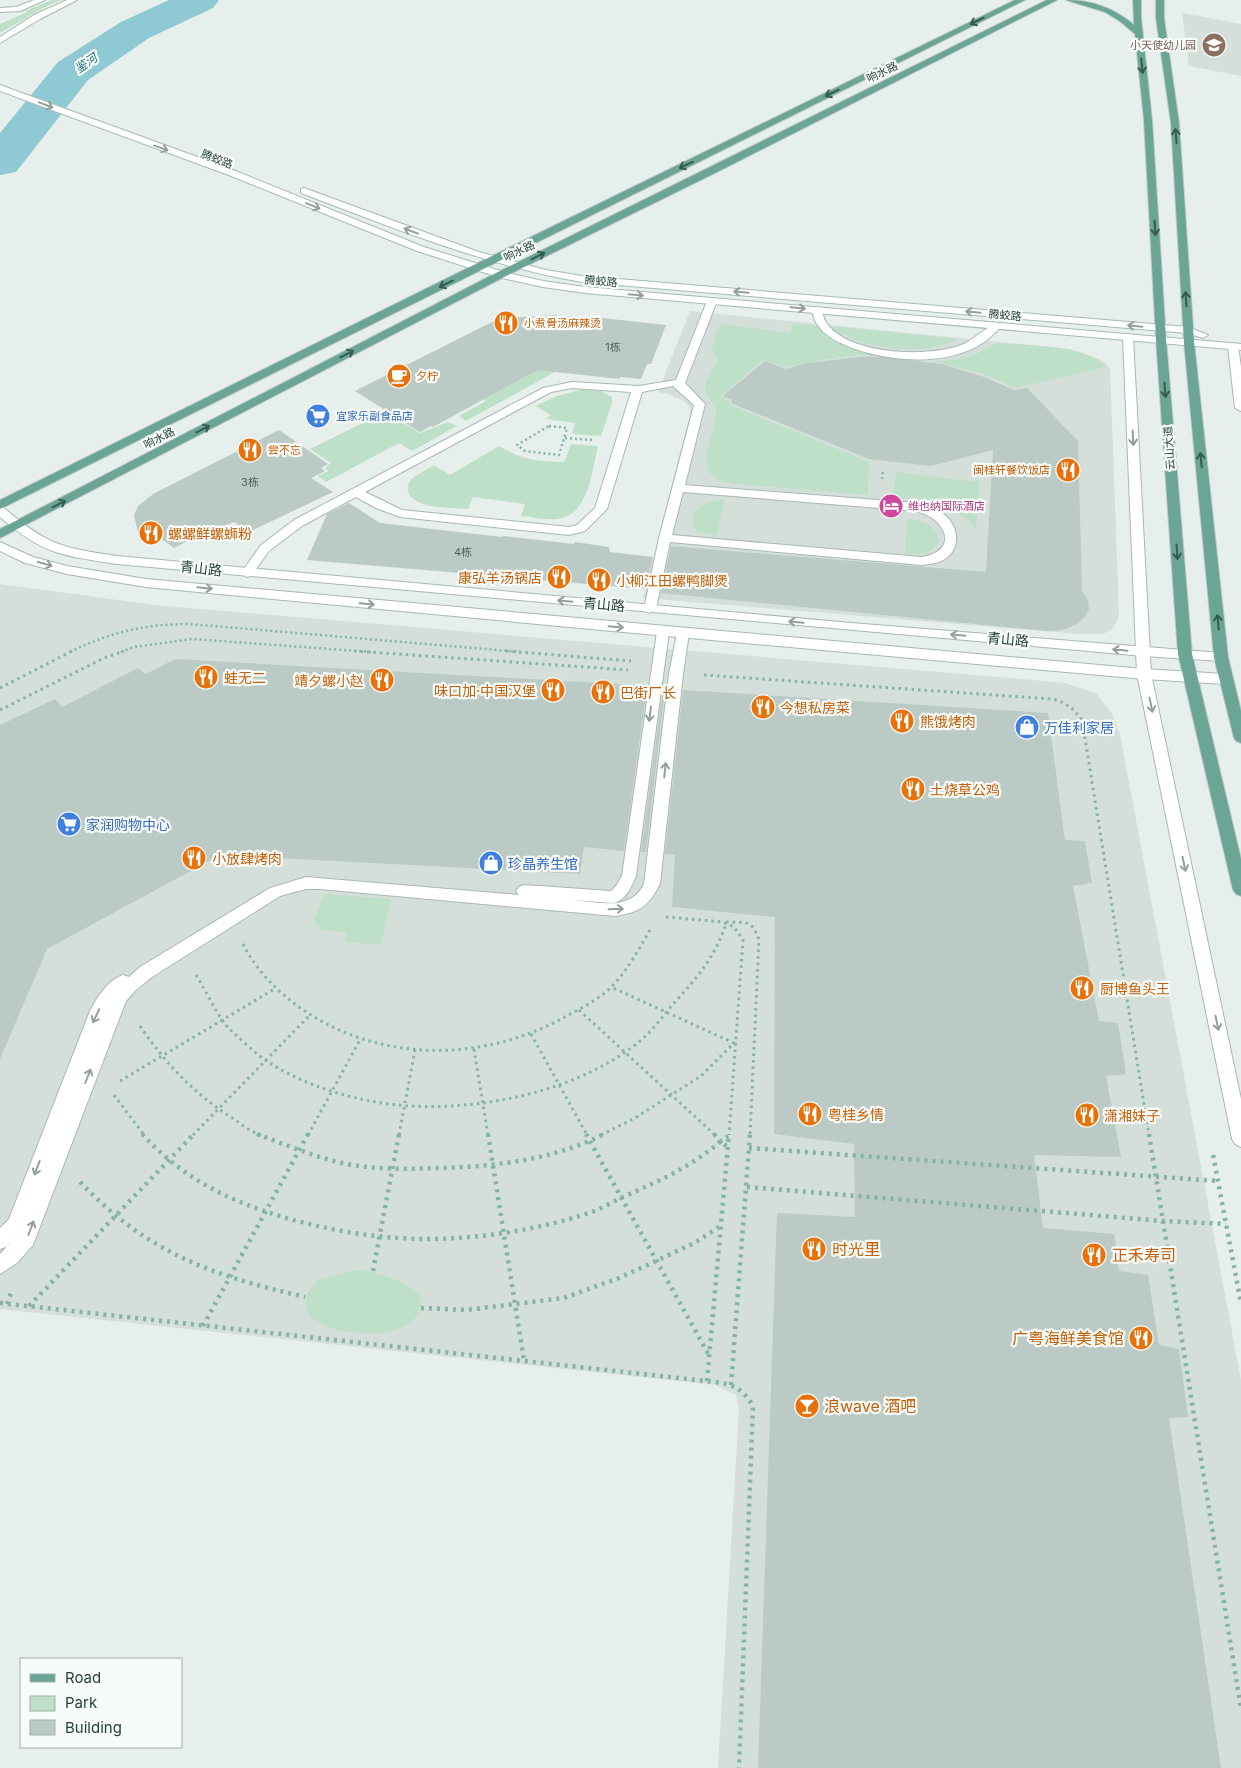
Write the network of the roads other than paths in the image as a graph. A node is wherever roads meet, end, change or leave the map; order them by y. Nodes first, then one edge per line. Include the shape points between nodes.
1 (40, 0) edge
2 (72, 0) edge
3 (1021, 0) edge
4 (1053, 0) edge
5 (1070, 0) edge
6 (1137, 0) edge
7 (1160, 0) edge
8 (0, 10) edge
9 (1139, 34) junction
10 (0, 42) edge
11 (0, 88) edge
12 (27, 88) dead end
13 (493, 260) junction
14 (517, 266) junction
15 (478, 268) junction
16 (500, 274) junction
17 (712, 301) junction
18 (817, 310) junction
19 (996, 326) junction
20 (1161, 334) junction
21 (1188, 336) junction
22 (1128, 337) junction
23 (1237, 346) edge
24 (680, 383) junction
25 (637, 389) junction
26 (1241, 408) edge
27 (679, 488) junction
28 (357, 492) junction
29 (0, 505) edge
30 (0, 512) edge
31 (17, 525) junction
32 (0, 534) edge
33 (665, 538) junction
34 (0, 546) edge
35 (247, 573) junction
36 (650, 609) junction
37 (663, 632) junction
38 (683, 633) junction
39 (1143, 652) junction
40 (1184, 654) junction
41 (1221, 657) junction
42 (1144, 674) junction
43 (1189, 677) junction
44 (1226, 679) junction
45 (1241, 738) edge
46 (1241, 890) edge
47 (1241, 1139) edge
48 (0, 1241) edge
49 (0, 1265) edge

1 - 8 street via 16,10
2 - 10 street via 37,17
3 -> 13 main road, 响水路
14 -> 4 main road, 响水路
5 - 9 main road via 1114,13
6 - 9 main road, 云山大道
21 -> 7 main road via 1175,123
9 -> 20 main road, 云山大道 via 1148,120
11 -> 15 street, 腾蛟路
13 -> 12 street, 腾蛟路
13 - 14 street, 腾蛟路
13 - 15 main road, 响水路
14 - 16 main road, 响水路
20 -> 14 street, 腾蛟路 via 582,279
15 - 16 street, 腾蛟路
15 -> 29 main road, 响水路
16 -> 17 street, 腾蛟路 via 556,288
31 -> 16 main road, 响水路
17 -> 18 street, 腾蛟路
17 - 24 street
18 - 19 street, 腾蛟路
18 - 19 street via 819,322 839,338 903,356 934,356 958,349 983,337
19 - 22 street, 腾蛟路
20 - 21 street, 腾蛟路
20 - 22 street, 腾蛟路
20 -> 40 main road, 云山大道
21 - 23 street, 腾蛟路
41 -> 21 main road
22 -> 39 street
23 - 26 street
24 - 25 street via 668,381
24 - 27 street via 700,404
25 - 28 street via 563,384
25 - 28 street via 601,509 580,528 569,531 400,513
27 - 33 street
27 - 33 street via 916,507 939,516 948,524 952,534 950,546 935,559 921,561
28 - 35 street via 298,523 265,548
30 - 31 street, 青山路
31 - 32 main road, 响水路
31 - 35 street, 青山路 via 42,543 70,553
33 - 36 street
34 -> 37 street, 青山路 via 29,560 67,570 146,583
36 -> 35 street, 青山路
39 -> 36 street, 青山路
37 - 38 street, 青山路
37 -> 48 street via 629,876 618,894 614,897 585,896 306,874 273,883 135,968 105,999 16,1224
38 - 42 street, 青山路
49 -> 38 street via 27,1239 119,998 146,972 275,892 306,882 615,910 632,907 646,898 654,876
39 - 40 street, 青山路
39 - 42 street
40 - 41 street, 青山路
40 - 43 main road, 云山大道
41 - 44 main road
42 - 43 street, 青山路
42 -> 47 street
43 - 44 street, 青山路
43 - 46 main road, 云山大道
44 - 45 main road

